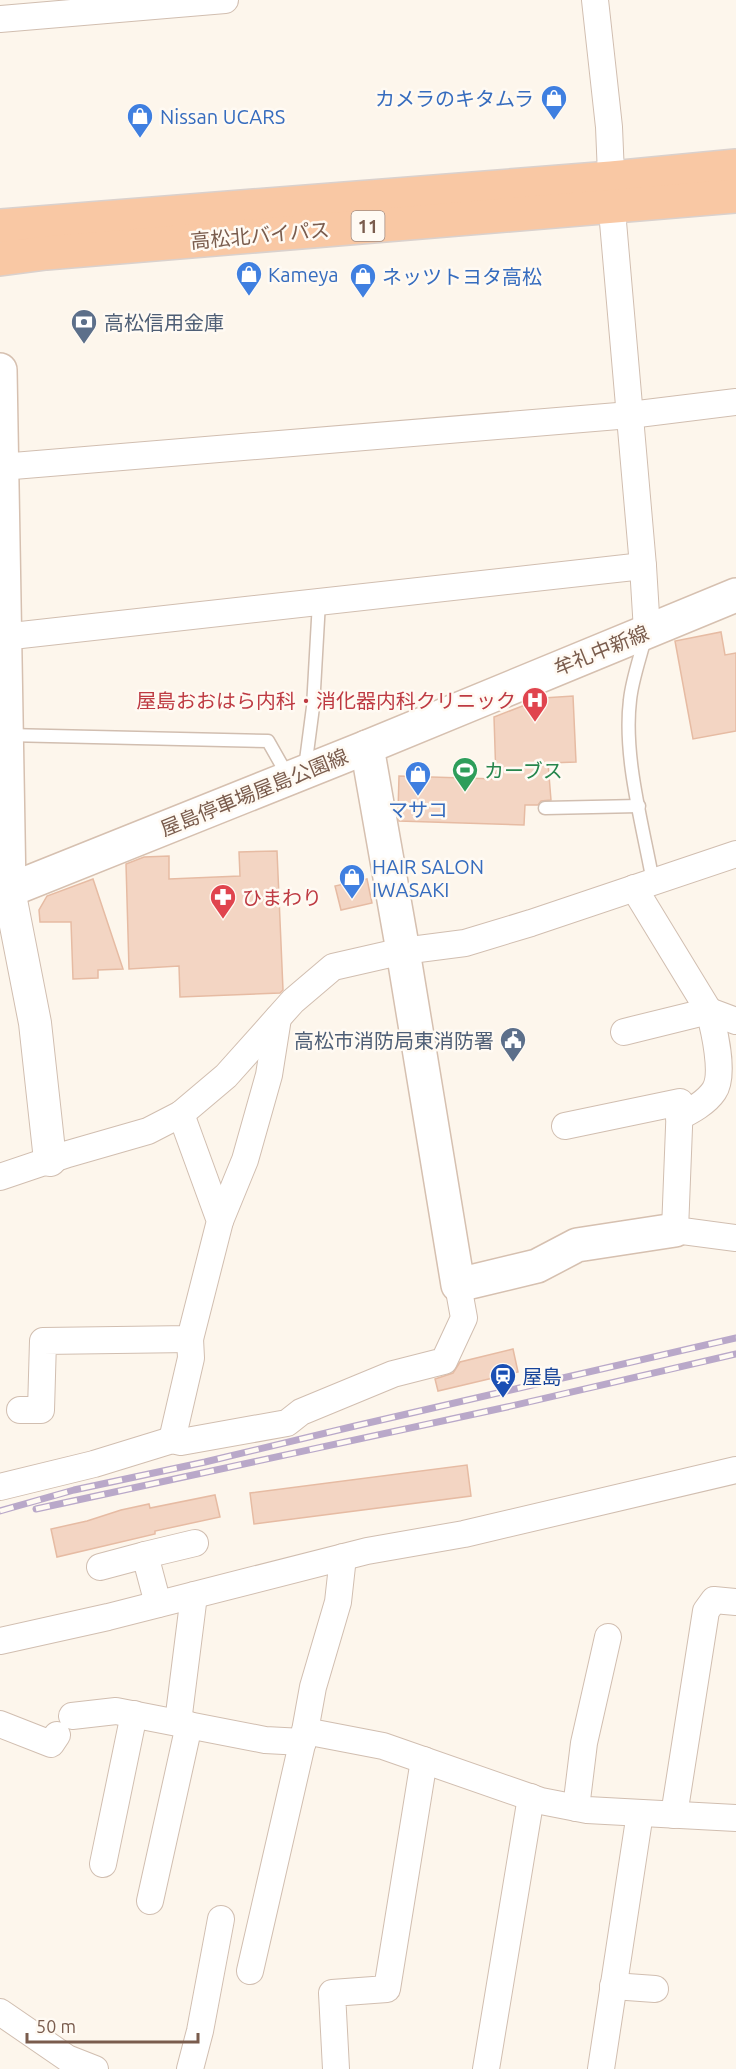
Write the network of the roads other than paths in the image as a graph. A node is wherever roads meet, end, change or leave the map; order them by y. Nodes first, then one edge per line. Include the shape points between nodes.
1 (225, 0) edge
2 (595, 0) edge
3 (0, 19) edge
4 (736, 165) edge
5 (612, 192) junction
6 (736, 196) edge
7 (0, 226) edge
8 (0, 259) edge
9 (0, 370) edge
10 (736, 402) edge
11 (630, 415) junction
12 (1, 467) edge
13 (643, 566) junction
14 (736, 595) edge
15 (320, 602) junction
16 (647, 631) junction
17 (3, 637) junction
18 (6, 735) junction
19 (367, 747) junction
20 (297, 775) junction
21 (639, 806) junction
22 (545, 808) dead end
23 (736, 854) edge
24 (644, 885) junction
25 (5, 892) edge
26 (403, 951) junction
27 (709, 1011) junction
28 (278, 1018) junction
29 (736, 1021) edge
30 (624, 1032) dead end
31 (181, 1114) junction
32 (679, 1117) junction
33 (565, 1126) dead end
34 (50, 1160) junction
35 (0, 1178) edge
36 (220, 1221) junction
37 (675, 1230) junction
38 (736, 1238) edge
39 (458, 1285) junction
40 (190, 1339) junction
41 (20, 1410) dead end
42 (172, 1440) junction
43 (736, 1470) edge
44 (0, 1487) edge
45 (195, 1543) dead end
46 (146, 1555) junction
47 (343, 1557) junction
48 (100, 1566) dead end
49 (194, 1595) junction
50 (736, 1602) edge
51 (158, 1604) junction
52 (609, 1638) dead end
53 (0, 1641) edge
54 (134, 1714) junction
55 (0, 1724) edge
56 (184, 1724) junction
57 (304, 1736) junction
58 (424, 1760) junction
59 (531, 1797) junction
60 (576, 1808) junction
61 (640, 1813) junction
62 (674, 1815) junction
63 (736, 1818) edge
64 (103, 1864) dead end
65 (150, 1901) dead end
66 (221, 1919) dead end
67 (250, 1971) dead end
68 (614, 1986) junction
69 (655, 1989) dead end
70 (0, 2012) edge
71 (95, 2069) edge
72 (190, 2069) edge
73 (336, 2069) edge
74 (486, 2069) edge
75 (601, 2069) edge

1 - 3 street
2 - 5 street
4 - 5 highway, 高松北バイパス / 11
5 - 6 highway, 高松北バイパス / 11
5 - 7 highway, 高松北バイパス / 11
5 - 8 highway, 高松北バイパス / 11
5 - 11 street
9 - 12 main road
10 - 11 street
11 - 12 street
11 - 13 street
12 - 17 main road
13 - 15 street
13 - 16 street
14 - 16 main road, 牟礼中新線
15 - 17 street
15 - 20 lane via 313,707
16 - 19 main road, 牟礼中新線
16 - 21 lane via 630,700 629,741
17 - 18 main road
18 - 20 lane via 268,741
18 - 25 main road
19 - 20 main road, 屋島停車場屋島公園線
19 - 26 main road, 屋島停車場屋島公園線
20 - 25 main road, 屋島停車場屋島公園線
21 - 22 lane
21 - 24 lane
23 - 24 street
24 - 26 street via 465,943
24 - 27 street
25 - 34 street via 35,1023
26 - 28 street via 333,967
26 - 39 main road, 屋島停車場屋島公園線
27 - 29 street
27 - 30 street
27 - 32 street via 718,1067 714,1091 694,1110
28 - 31 street via 226,1076
28 - 36 street via 269,1075 245,1160
31 - 34 street via 148,1131
31 - 36 street
32 - 33 street via 680,1102
32 - 37 street
34 - 35 street
36 - 40 street
37 - 38 street
37 - 39 main road via 577,1245 537,1266
39 - 42 street via 464,1318 444,1361 393,1374 301,1412 287,1423 181,1442
40 - 41 street via 43,1341 41,1410
40 - 42 street via 191,1358
42 - 44 street
43 - 47 street via 464,1534
45 - 46 street
46 - 48 street
46 - 51 street
47 - 49 street
47 - 57 street via 338,1602 313,1687
49 - 51 street
49 - 56 street
50 - 62 street via 714,1600 706,1611
51 - 53 street
52 - 60 street via 584,1743
54 - 55 street via 116,1711 64,1726 51,1744
54 - 56 street
54 - 64 street
56 - 57 street via 265,1740
56 - 65 street
57 - 58 street via 383,1746
57 - 67 street
58 - 59 street
58 - 73 street via 387,1989 332,1993
59 - 60 street
59 - 74 street
60 - 61 street
61 - 62 street
61 - 68 street
62 - 63 street
66 - 72 street
68 - 69 street
68 - 75 street
70 - 71 street via 67,2058

